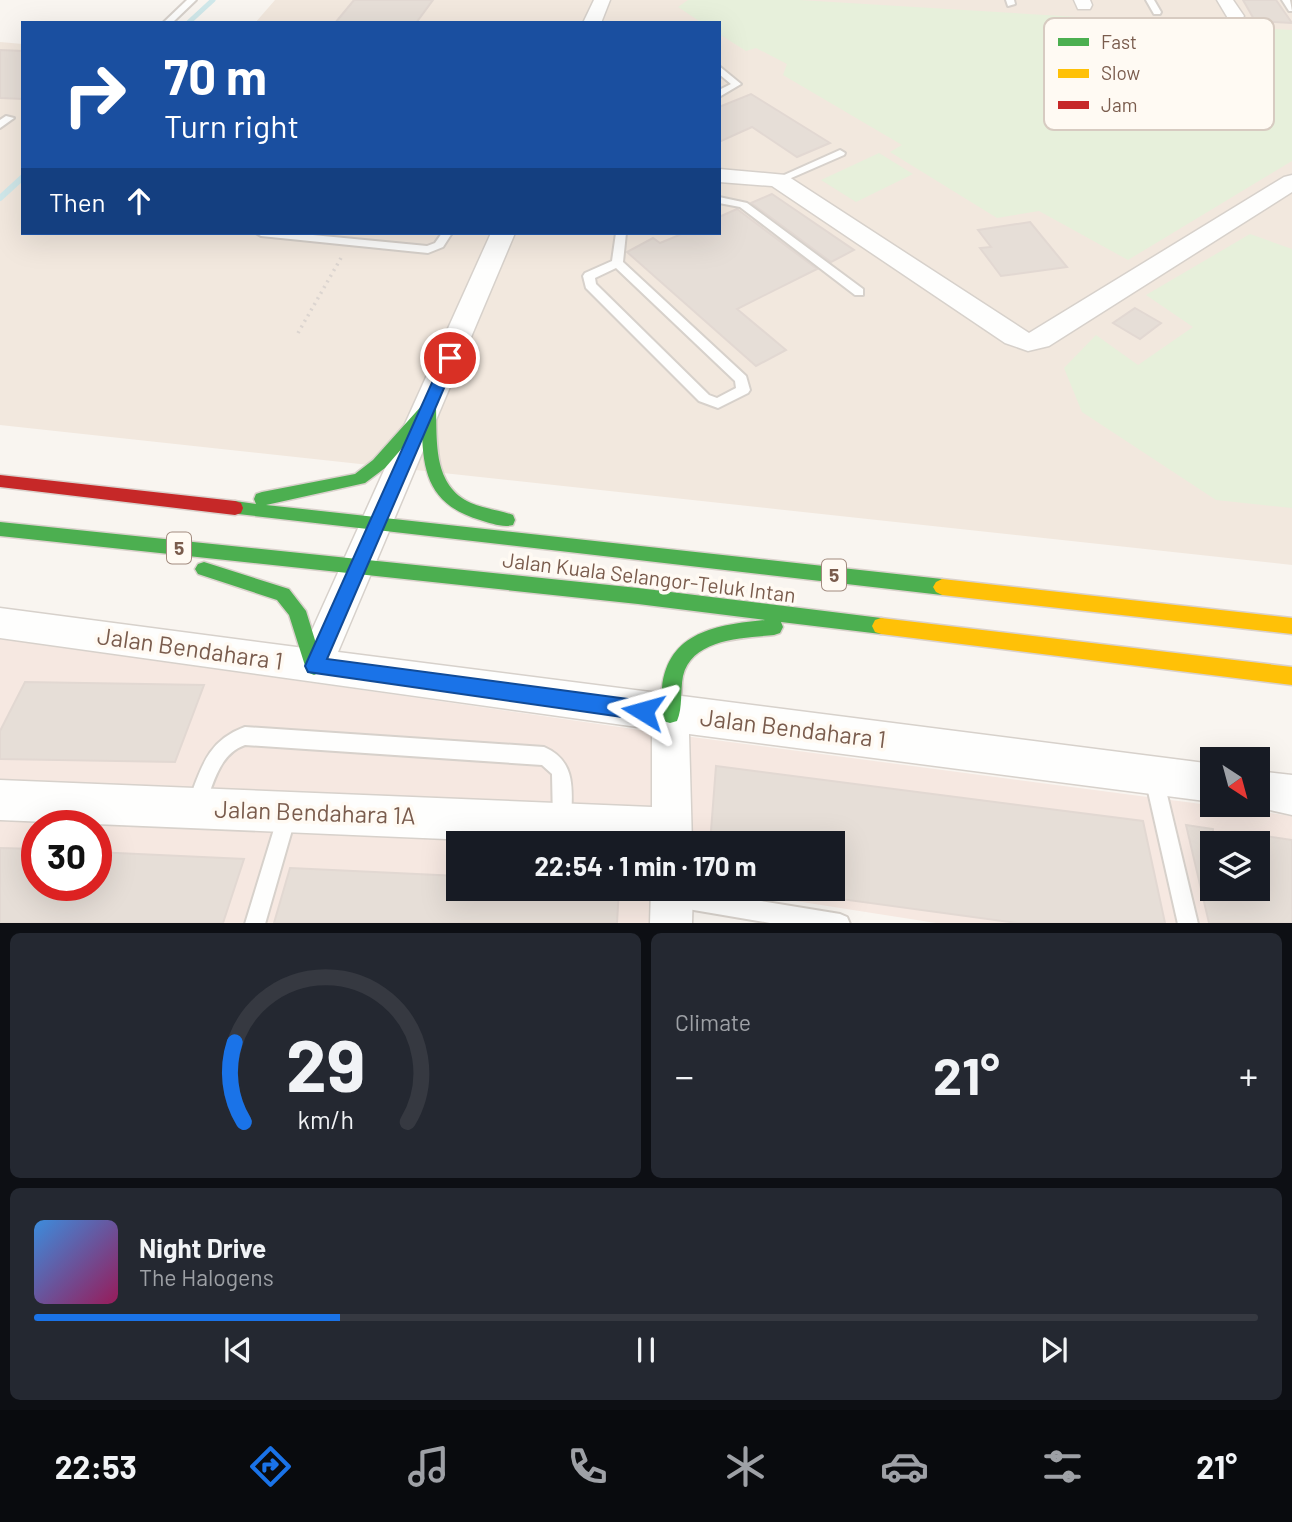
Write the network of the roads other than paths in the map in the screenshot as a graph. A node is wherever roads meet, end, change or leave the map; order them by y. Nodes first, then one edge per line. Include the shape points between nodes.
1 (192, 0) edge
2 (602, 0) edge
3 (1150, 0) edge
4 (1225, 0) edge
5 (1286, 0) edge
6 (1292, 9) edge
7 (1157, 12) dead end
8 (1235, 16) dead end
9 (169, 21) edge
10 (593, 21) edge
11 (721, 71) edge
12 (721, 93) edge
13 (840, 153) dead end
14 (721, 175) edge
15 (778, 180) junction
16 (1292, 182) edge
17 (721, 200) edge
18 (309, 235) edge
19 (446, 235) edge
20 (502, 235) edge
21 (621, 235) edge
22 (333, 236) edge
23 (617, 262) junction
24 (859, 292) dead end
25 (429, 407) junction
26 (0, 481) edge
27 (222, 506) junction
28 (376, 524) junction
29 (0, 529) edge
30 (0, 536) edge
31 (729, 565) junction
32 (357, 568) junction
33 (828, 620) junction
34 (0, 623) edge
35 (1292, 626) edge
36 (314, 666) junction
37 (1292, 676) edge
38 (670, 714) junction
39 (1153, 773) junction
40 (1200, 781) edge
41 (1270, 792) edge
42 (1292, 795) edge
43 (0, 800) edge
44 (195, 808) junction
45 (288, 811) junction
46 (562, 822) junction
47 (633, 831) edge
48 (672, 831) edge
49 (671, 903) edge
50 (255, 923) edge
51 (840, 923) edge
52 (1188, 923) edge

1 - 9 lane
2 - 10 street
3 - 7 lane
4 - 8 street
5 - 6 lane
11 - 12 lane via 737,83
13 - 15 lane
14 - 15 street
15 - 16 street via 1028,342 1040,340
17 - 24 lane via 743,205
18 - 22 lane
19 - 22 lane via 439,246 428,250
20 - 25 street
21 - 23 lane
23 - 23 lane via 741,379 743,390 718,403 704,398 590,285 589,276
25 - 27 highway via 379,464 359,479
25 - 28 street
25 - 31 highway via 431,461 443,492 460,508
26 - 27 highway, Jalan Kuala Selangor-Teluk Intan / 5
27 - 28 highway, Jalan Kuala Selangor-Teluk Intan / 5
28 - 31 highway, Jalan Kuala Selangor-Teluk Intan / 5
28 - 32 street
29 - 32 highway, Jalan Kuala Selangor-Teluk Intan / 5
30 - 36 highway via 218,571 283,594 296,611
31 - 35 highway, Jalan Kuala Selangor-Teluk Intan / 5
32 - 33 highway, Jalan Kuala Selangor-Teluk Intan / 5
32 - 36 street
33 - 37 highway, Jalan Kuala Selangor-Teluk Intan / 5
33 - 38 highway via 718,634 693,646 677,665
34 - 36 street, Jalan Bendahara 1
36 - 38 street, Jalan Bendahara 1
38 - 39 street, Jalan Bendahara 1
38 - 48 street
39 - 40 street, Jalan Bendahara 1
39 - 52 lane
41 - 42 street
43 - 44 street, Jalan Bendahara 1A
44 - 45 street, Jalan Bendahara 1A
44 - 46 lane via 224,745 245,736 553,759 562,776
45 - 46 street, Jalan Bendahara 1A
45 - 50 lane
46 - 47 street, Jalan Bendahara 1A
49 - 51 lane

